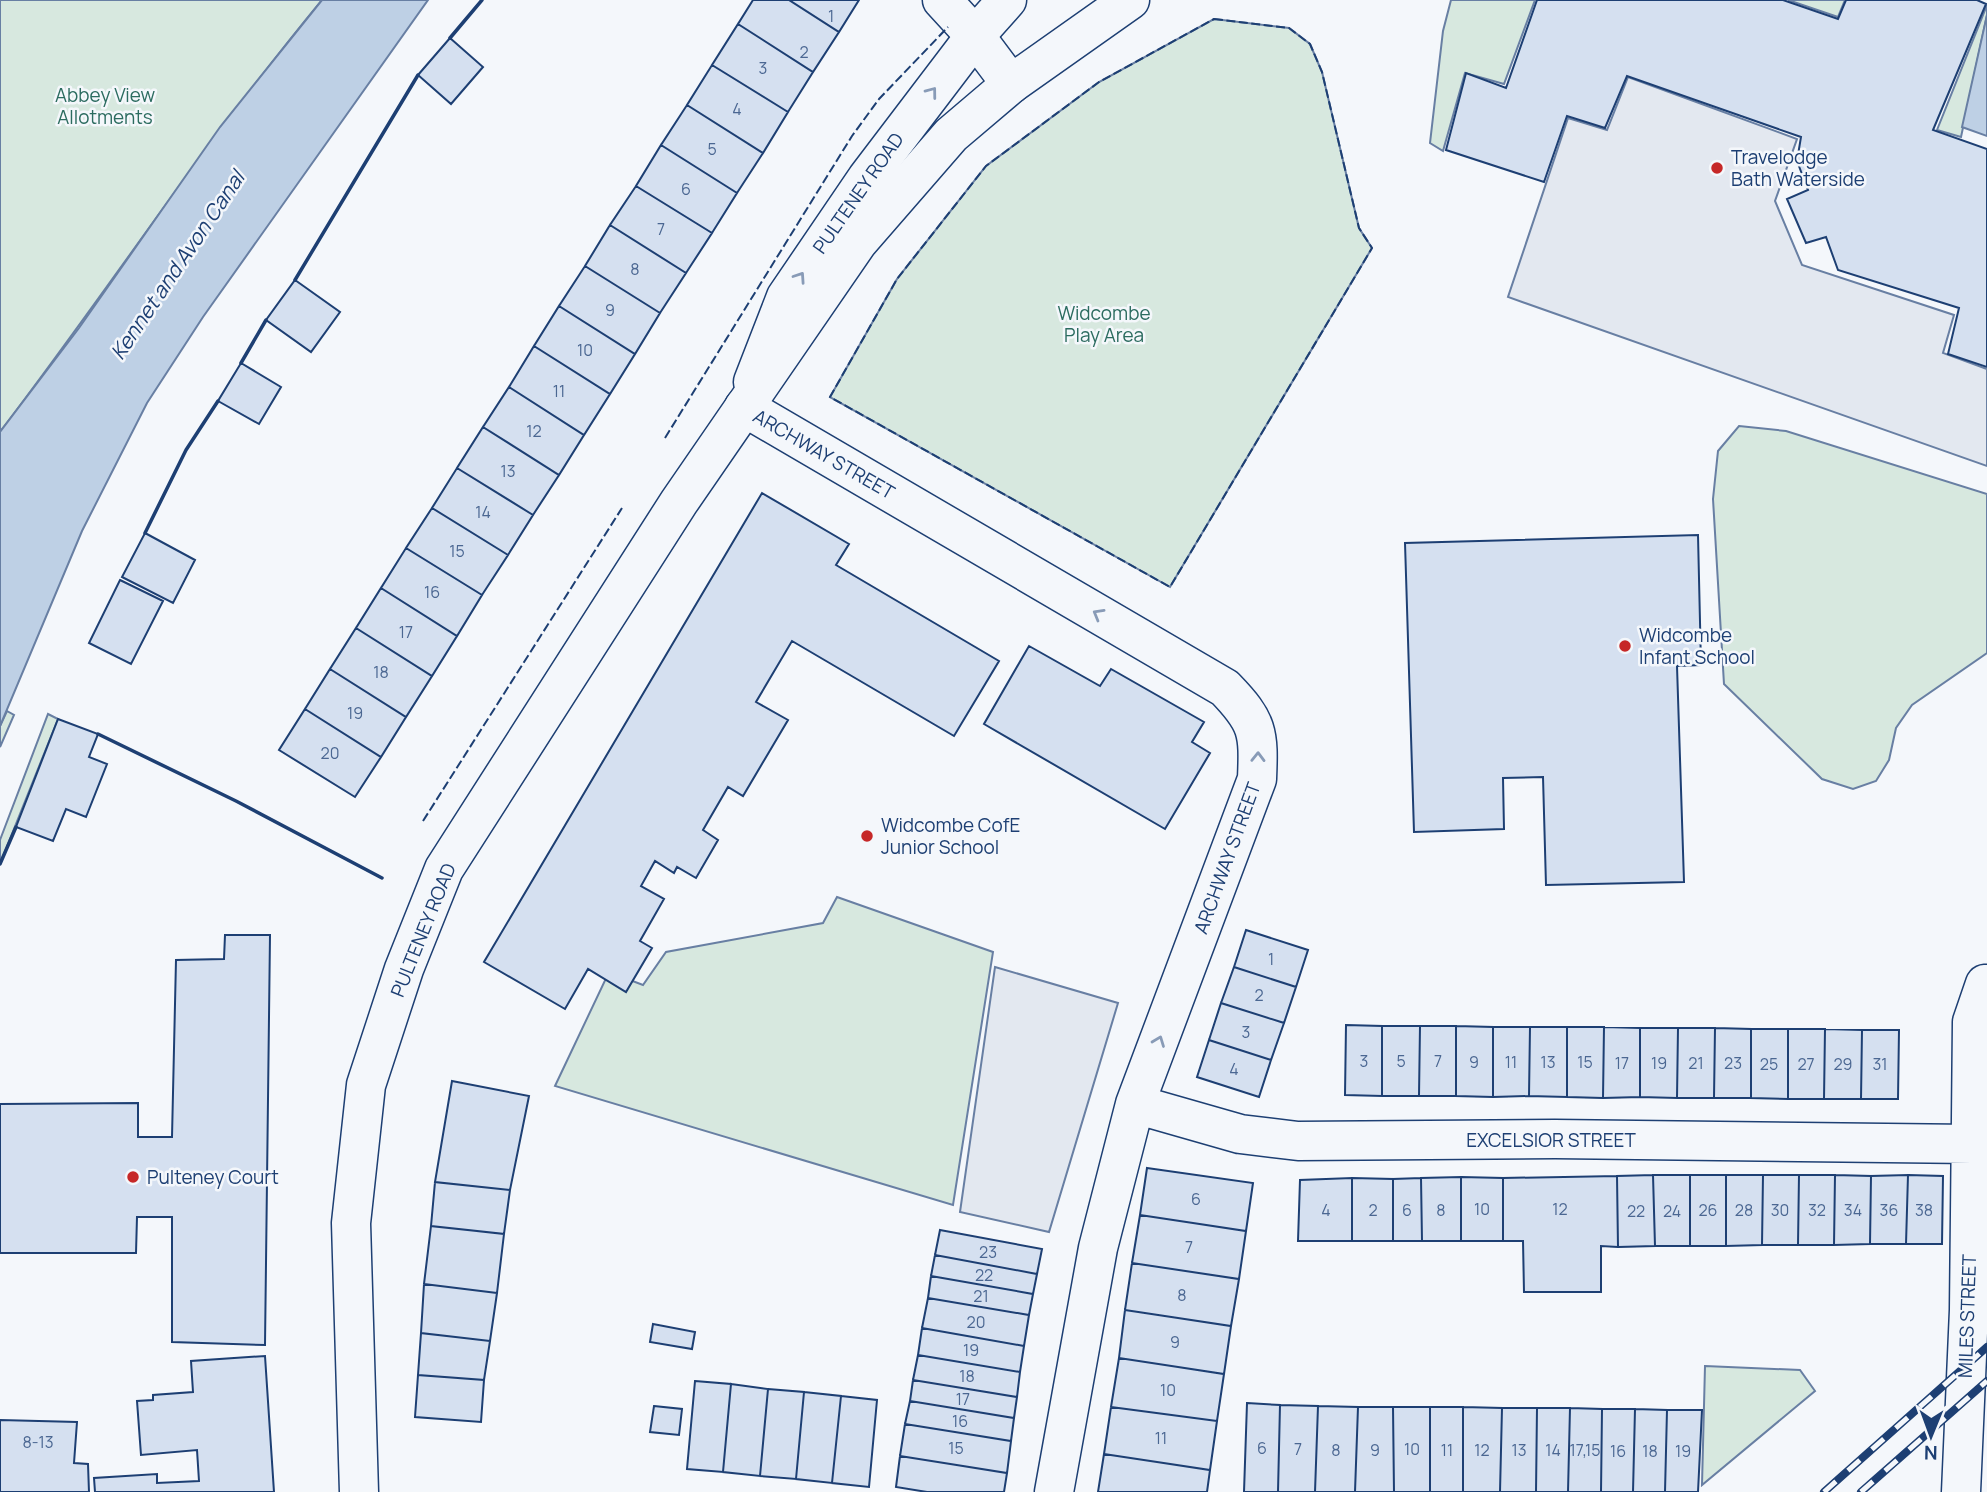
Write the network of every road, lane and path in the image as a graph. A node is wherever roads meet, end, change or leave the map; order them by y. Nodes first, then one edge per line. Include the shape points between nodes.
1 (942, 0) edge
2 (1007, 0) edge
3 (1130, 0) edge
4 (975, 36) junction
5 (1011, 84) junction
6 (744, 407) junction
7 (1985, 984) dead end
8 (1135, 1104) junction
9 (1972, 1144) junction
10 (1956, 1489) edge
11 (359, 1492) edge
12 (1054, 1492) edge

1 - 4 main road
2 - 4 main road, PULTENEY ROAD
3 - 5 main road, PULTENEY ROAD
4 - 5 main road
6 -> 4 main road, PULTENEY ROAD via 786,297 867,178
5 - 6 main road, PULTENEY ROAD via 951,135 898,192
8 -> 6 main road, ARCHWAY STREET via 1257,779 1258,746 1251,715 1225,688
6 - 11 main road, PULTENEY ROAD via 444,870 404,969 366,1085 351,1223
7 - 9 main road, MILES STREET via 1972,1021
8 - 9 main road, EXCELSIOR STREET via 1240,1134 1298,1141
8 - 12 main road, ARCHWAY STREET via 1098,1248
9 - 10 main road, MILES STREET

